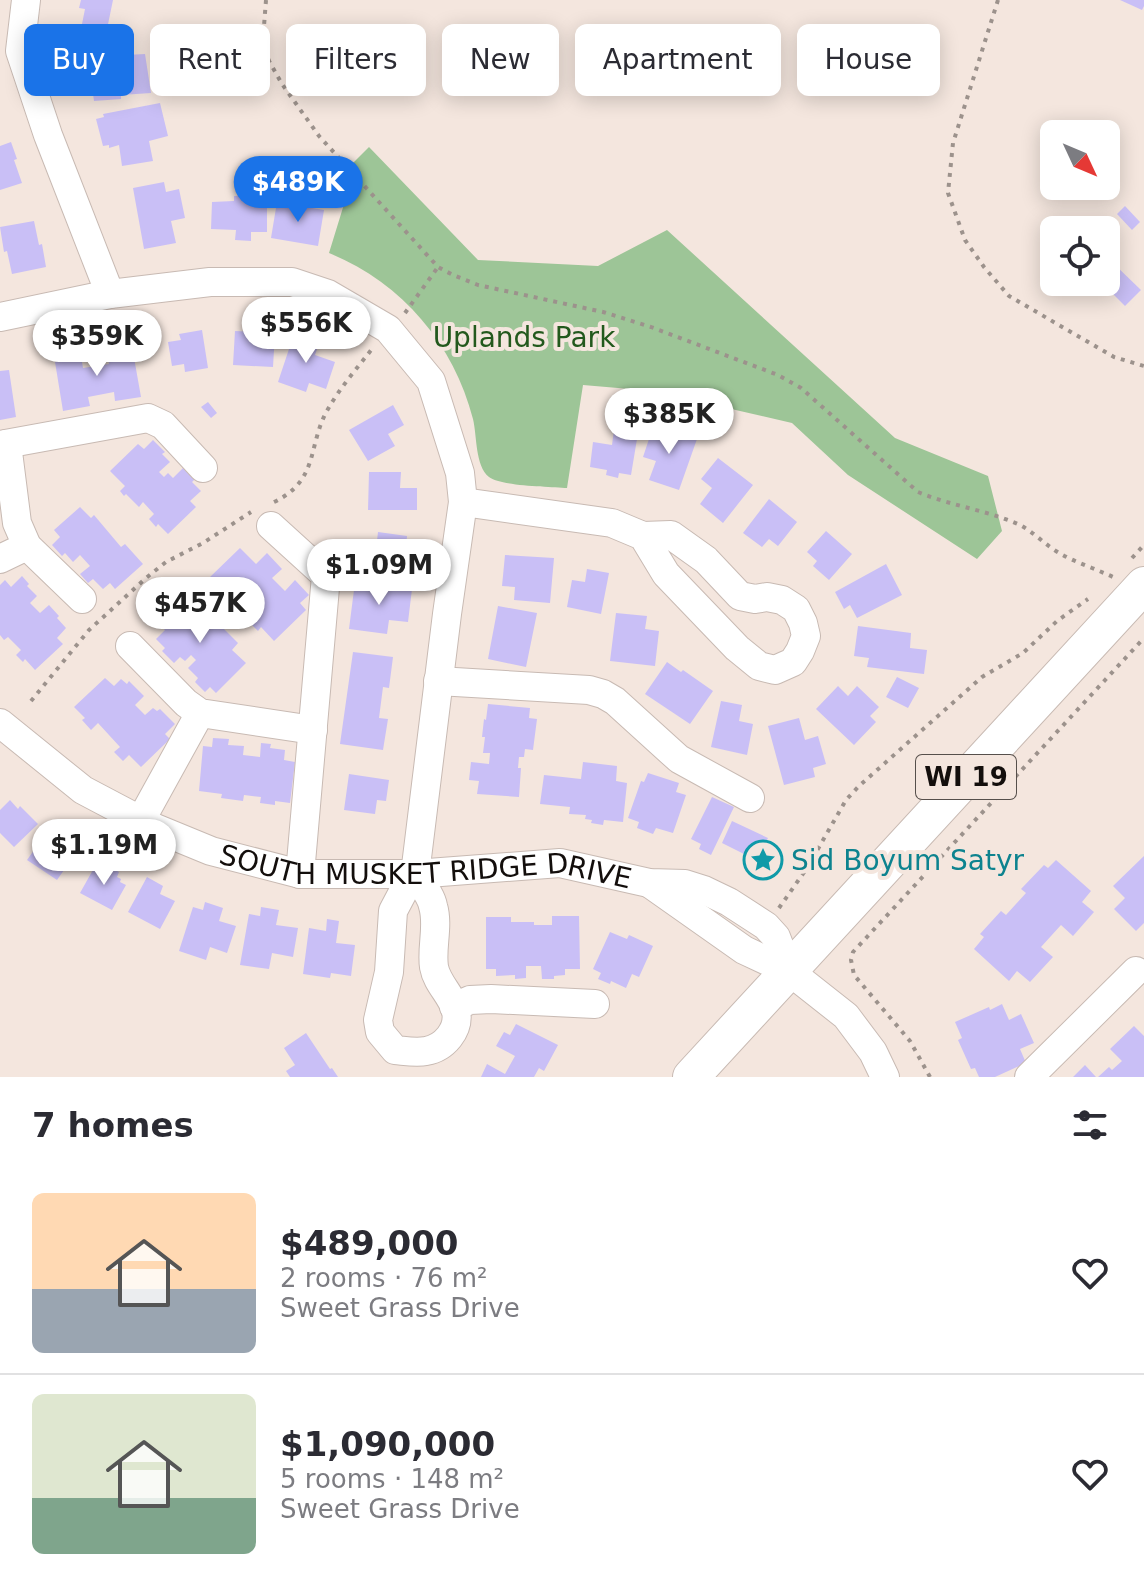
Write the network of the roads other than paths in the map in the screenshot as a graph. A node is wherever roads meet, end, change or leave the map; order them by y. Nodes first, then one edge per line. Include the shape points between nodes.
1 (26, 0) edge
2 (110, 294) junction
3 (0, 317) edge
4 (4, 444) edge
5 (203, 468) dead end
6 (463, 502) junction
7 (264, 514) road end
8 (643, 536) junction
9 (27, 546) junction
10 (0, 559) edge
11 (1129, 581) edge
12 (82, 599) dead end
13 (130, 646) dead end
14 (438, 681) junction
15 (200, 713) junction
16 (2, 730) edge
17 (313, 730) junction
18 (750, 798) dead end
19 (141, 820) junction
20 (300, 874) junction
21 (415, 874) junction
22 (789, 971) junction
23 (1136, 971) dead end
24 (595, 1004) dead end
25 (454, 1007) junction
26 (691, 1077) edge
27 (885, 1077) edge
28 (1029, 1077) edge

1 - 2 street via 20,51
2 - 3 street
2 - 6 street via 210,282 292,282 328,294 388,329 431,381 460,473
4 - 5 street via 148,418 163,425
4 - 9 street via 17,523
6 - 8 street via 612,523
6 - 14 street
7 - 17 street via 326,576
8 - 8 street via 666,574 737,648 759,666 775,670 793,662 806,636 796,609 782,600 740,596 706,560 671,535
9 - 10 street
9 - 12 street
11 - 22 main road, WI 19 via 1026,711
13 - 15 street
14 - 18 street via 603,694 679,759
14 - 21 street
15 - 17 street
15 - 19 street
16 - 19 street, SOUTH MUSKET RIDGE DRIVE via 83,790
17 - 20 street
19 - 20 street, SOUTH MUSKET RIDGE DRIVE via 211,851
20 - 21 street, SOUTH MUSKET RIDGE DRIVE
21 - 22 street, SOUTH MUSKET RIDGE DRIVE via 560,863 649,883 685,884 729,902 766,926
21 - 25 street via 433,903 436,974
21 - 25 street via 393,911 380,1032 395,1050 429,1051 456,1026
22 - 26 main road, WI 19
22 - 27 street via 846,1016
23 - 28 street
24 - 25 street via 491,999

